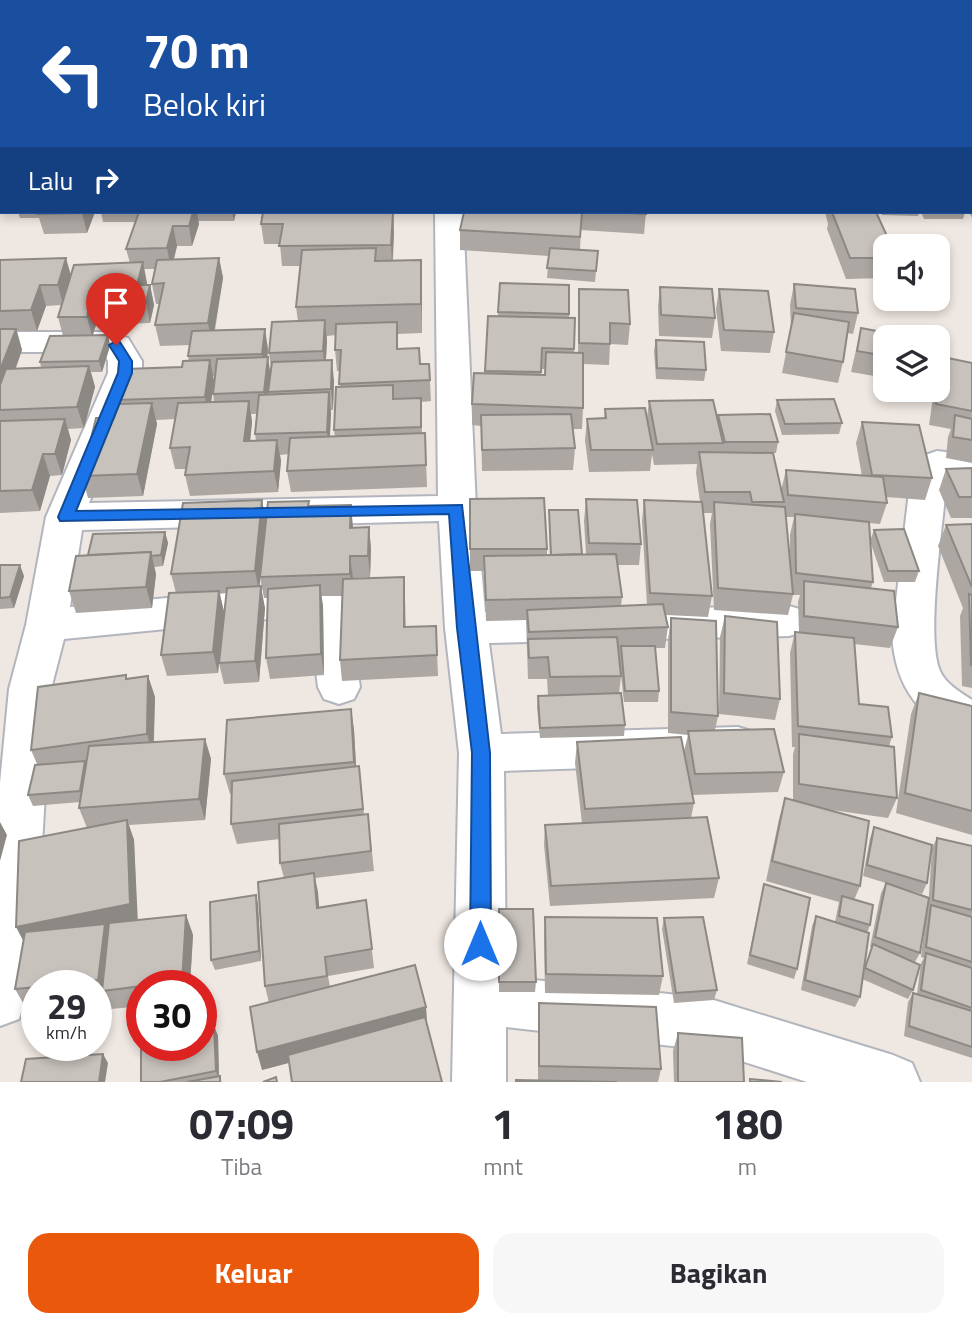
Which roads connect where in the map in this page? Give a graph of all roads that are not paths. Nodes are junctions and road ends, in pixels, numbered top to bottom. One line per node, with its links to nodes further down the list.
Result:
1 (449, 214): 6 (street)
2 (0, 342): 3 (street)
3 (99, 433): 4 (street); 7 (street)
4 (62, 436)
5 (972, 467): 13 (street)
6 (457, 508): 7 (street); 10 (street)
7 (65, 517): 9 (street)
8 (789, 621): 10 (street)
9 (47, 625): 11 (street); 12 (street)
10 (466, 628): 15 (street)
11 (339, 687)
12 (15, 689): 17 (street)
13 (972, 721)
14 (771, 744): 15 (street)
15 (481, 753): 16 (street)
16 (480, 999): 18 (street); 19 (street)
17 (0, 1001)
18 (834, 1073): 20 (street)
19 (479, 1082)
20 (893, 1082)

